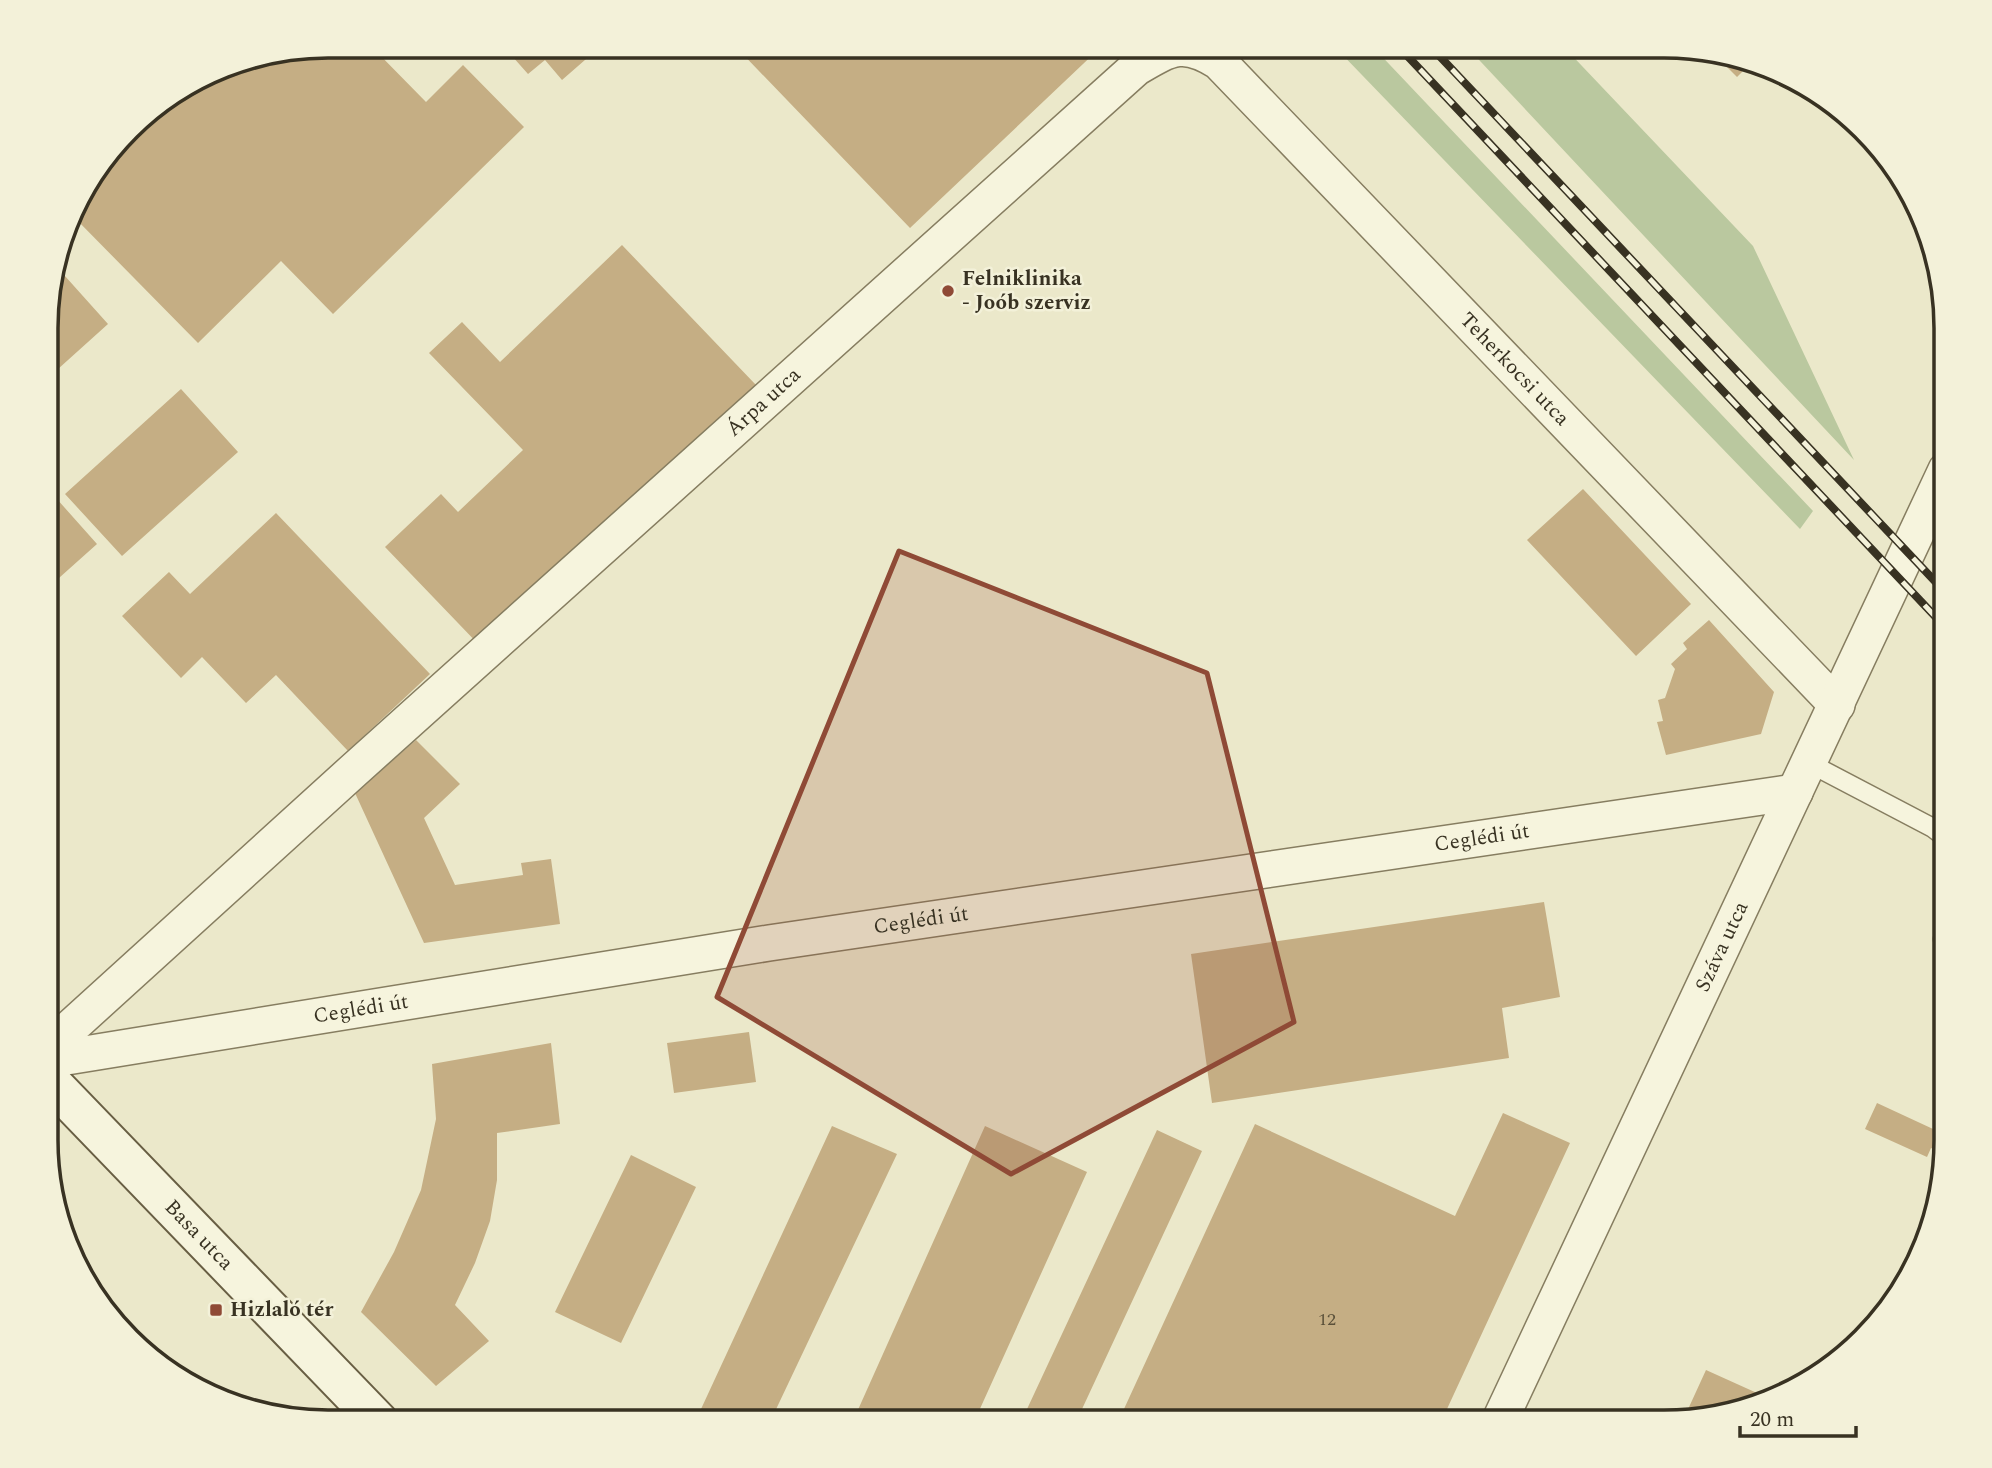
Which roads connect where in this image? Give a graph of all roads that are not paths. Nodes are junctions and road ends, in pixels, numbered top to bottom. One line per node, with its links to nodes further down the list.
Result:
1 (1154, 58): 7 (street, Árpa utca)
2 (1212, 58): 4 (street, Teherkocsi utca)
3 (1934, 496): 4 (street, Száva utca)
4 (1837, 705): 5 (street, Száva utca)
5 (1802, 778): 6 (lane); 8 (street, Ceglédi út); 11 (street, Száva utca)
6 (1934, 830)
7 (58, 1039)
8 (58, 1058)
9 (58, 1089): 10 (street, Basa utca)
10 (367, 1410)
11 (1505, 1410)

